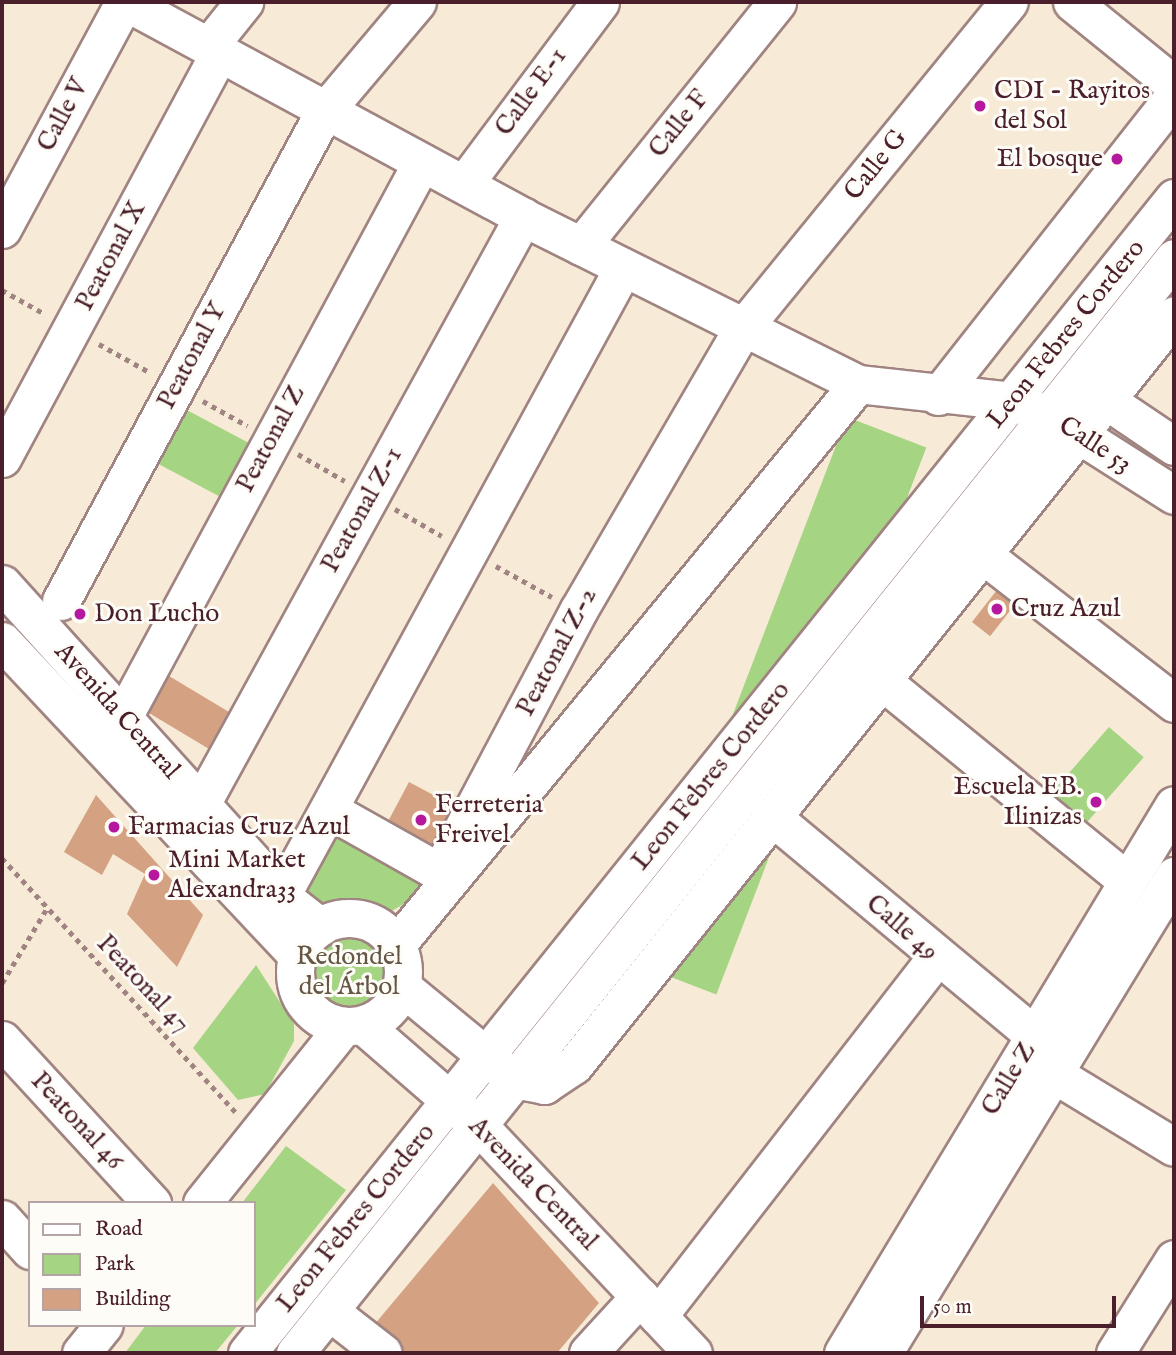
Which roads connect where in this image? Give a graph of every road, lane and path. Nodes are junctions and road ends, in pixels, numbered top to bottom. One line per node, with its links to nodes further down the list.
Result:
1 (125, 2): 8 (street, Calle 53); 16 (street, Calle V)
2 (244, 2): 8 (street, Peatonal X)
3 (417, 2): 11 (street, Peatonal Y)
4 (600, 2): 13 (street, Calle E-1)
5 (777, 2): 17 (street, Calle F)
6 (1009, 2): 21 (street, Calle G)
7 (1072, 2): 9 (street)
8 (213, 50): 11 (street, Calle 53); 29 (street, Peatonal X)
9 (1174, 85)
10 (1174, 96): 25 (street)
11 (324, 112): 12 (street, Calle 53); 33 (street, Peatonal Y)
12 (422, 162): 13 (street, Calle 53); 37 (street, Peatonal Z)
13 (464, 184): 15 (street, Calle 53)
14 (1174, 198): 22 (street, Leon Febres Cordero)
15 (523, 217): 17 (street, Calle 53); 39 (street, Peatonal Z-1)
16 (2, 229)
17 (581, 246): 18 (street, Calle 53)
18 (623, 268): 21 (street, Calle 53); 41 (street)
19 (1171, 269): 24 (street, Leon Febres Cordero)
20 (1174, 315): 24 (street)
21 (742, 329): 23 (street, Calle 53); 41 (street, Peatonal Z-2)
22 (1051, 353): 24 (street, Calle 53); 26 (street, Leon Febres Cordero)
23 (858, 384): 25 (street, Calle 53); 50 (street)
24 (1091, 391): 27 (street, Leon Febres Cordero); 28 (street, Calle 53)
25 (938, 396): 26 (street, Calle 53)
26 (1012, 401): 27 (street, Calle 53); 58 (street, Leon Febres Cordero)
27 (1064, 425): 30 (street, Calle 53); 31 (street); 35 (street, Leon Febres Cordero)
28 (1174, 446)
29 (2, 458)
30 (1174, 495)
31 (982, 554): 35 (street); 36 (street)
32 (2, 584): 37 (street, Avenida Central)
33 (61, 601)
34 (2, 641): 51 (street, Avenida Central)
35 (886, 658): 38 (street); 38 (street, Leon Febres Cordero); 46 (street)
36 (1174, 703)
37 (123, 717): 39 (street, Avenida Central)
38 (792, 765): 42 (street); 44 (street, Leon Febres Cordero)
39 (201, 804): 47 (street, Avenida Central)
40 (1174, 805): 46 (street, Calle Z)
41 (331, 811): 47 (street)
42 (771, 816): 44 (street); 52 (street, Calle 49)
43 (2, 858): 48 (path, Peatonal 47)
44 (715, 860): 60 (street)
45 (1174, 876): 59 (street, Calle Z)
46 (1127, 881): 56 (street, Calle Z)
47 (282, 894): 49 (street, Avenida Central)
48 (47, 908): 53 (path); 62 (path, Peatonal 47)
49 (320, 927): 50 (street); 51 (street)
50 (397, 944): 54 (street)
51 (298, 956): 55 (street)
52 (936, 958): 56 (street, Calle 49); 69 (street)
53 (2, 983)
54 (401, 986): 55 (street); 58 (street)
55 (354, 1026): 61 (street, Avenida Central); 62 (street)
56 (1035, 1036): 76 (street, Calle Z)
57 (2, 1040): 64 (street, Peatonal 46)
58 (486, 1057): 60 (street); 61 (street, Leon Febres Cordero)
59 (1054, 1074): 63 (street); 77 (street, Calle Z)
60 (514, 1079): 61 (street, Leon Febres Cordero)
61 (464, 1112): 69 (street, Avenida Central); 70 (street, Leon Febres Cordero); 71 (street, Leon Febres Cordero)
62 (256, 1135): 65 (street)
63 (1174, 1147)
64 (150, 1201)
65 (204, 1201)
66 (2, 1219): 67 (street)
67 (28, 1248)
68 (1174, 1259): 78 (street)
69 (649, 1306): 74 (street); 75 (street, Avenida Central)
70 (328, 1311): 72 (street, Leon Febres Cordero); 73 (street)
71 (247, 1353)
72 (295, 1353)
73 (383, 1353)
74 (588, 1353)
75 (693, 1353)
76 (843, 1353)
77 (883, 1353)
78 (1115, 1353)

